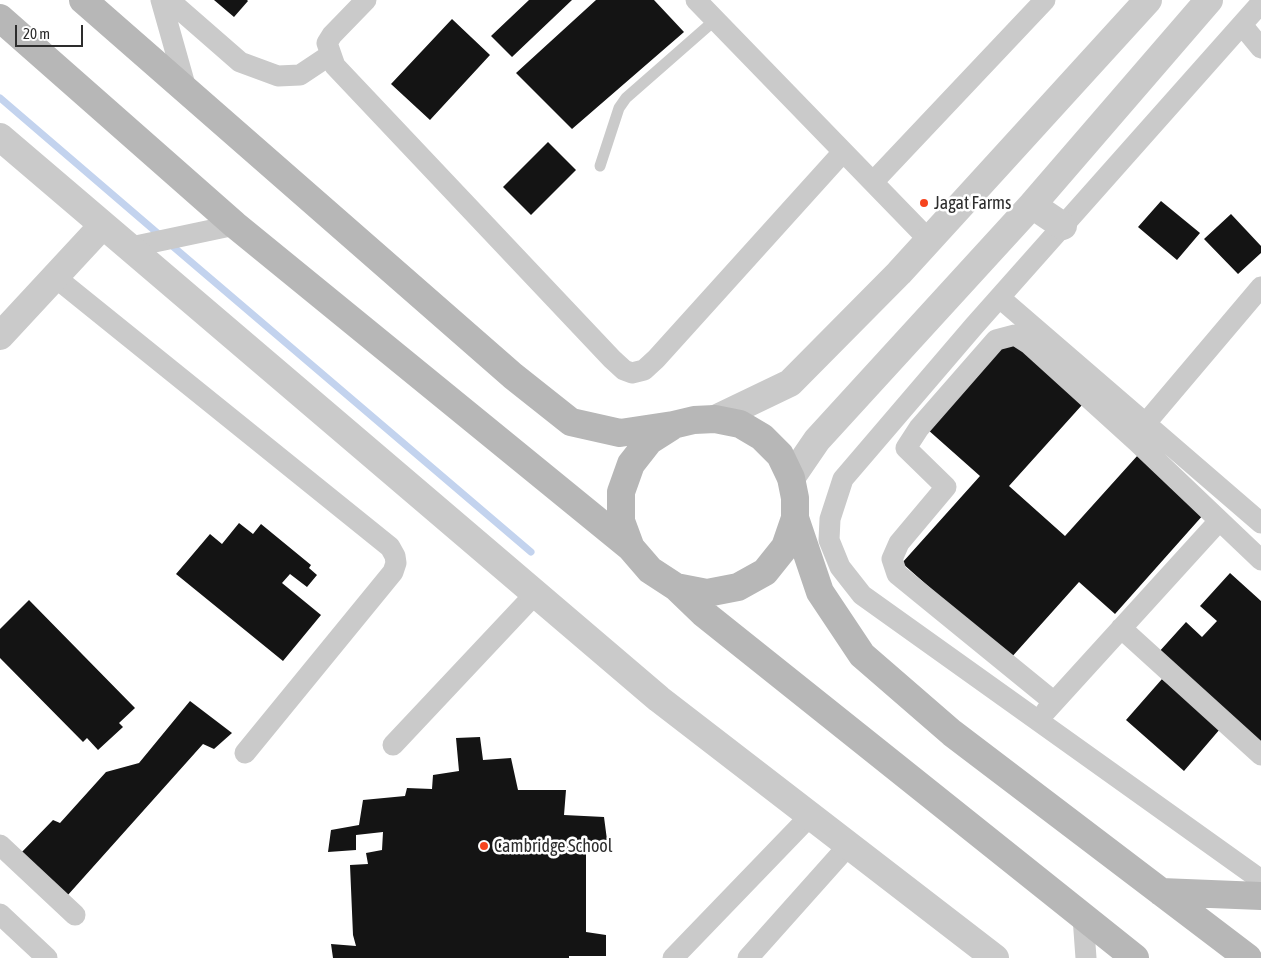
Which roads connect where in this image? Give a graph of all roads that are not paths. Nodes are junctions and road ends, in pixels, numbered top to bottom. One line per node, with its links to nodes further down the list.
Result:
1 (83, 0): 15 (main road)
2 (161, 0): 15 (street)
3 (169, 0): 14 (street)
4 (366, 0): 14 (street)
5 (696, 0): 11 (street)
6 (1045, 0): 19 (street)
7 (1148, 0): 24 (street)
8 (1209, 0): 20 (street)
9 (1261, 3): 12 (street)
10 (0, 18): 22 (main road)
11 (715, 20): 17 (street); 18 (lane)
12 (1242, 25): 13 (street); 23 (street)
13 (1261, 48)
14 (330, 55): 17 (street)
15 (187, 92): 32 (main road)
16 (0, 137): 21 (street)
17 (843, 152): 19 (street)
18 (600, 166)
19 (873, 182): 24 (street)
20 (1032, 205): 23 (street); 33 (street)
21 (103, 225): 25 (street); 26 (street)
22 (235, 225): 25 (street); 37 (main road)
23 (1063, 226): 28 (street)
24 (929, 240): 30 (street)
25 (142, 244): 40 (street)
26 (55, 277): 29 (street); 45 (street)
27 (1261, 287): 31 (street)
28 (1000, 298): 31 (street); 43 (street)
29 (0, 336)
30 (715, 418): 32 (main road); 33 (main road)
31 (1145, 424): 36 (street)
32 (673, 425): 37 (main road)
33 (791, 478): 34 (main road)
34 (795, 518): 39 (main road); 51 (main road)
35 (1219, 521): 38 (street); 41 (street); 42 (street)
36 (1261, 523)
37 (631, 548): 39 (main road)
38 (1261, 560)
39 (676, 587): 55 (main road)
40 (536, 593): 44 (street); 47 (street)
41 (1121, 628): 42 (street); 46 (street)
42 (1054, 702): 43 (street)
43 (1037, 721): 50 (street)
44 (393, 746)
45 (245, 753)
46 (1261, 755)
47 (810, 816): 49 (street); 59 (street)
48 (0, 845): 54 (street)
49 (848, 846): 56 (street); 57 (street)
50 (1261, 880)
51 (1161, 892): 52 (main road); 62 (main road)
52 (1261, 896)
53 (0, 914): 58 (street)
54 (75, 915)
55 (1083, 917): 60 (street); 61 (main road)
56 (756, 955)
57 (984, 955)
58 (46, 958)
59 (673, 958)
60 (1086, 958)
61 (1135, 958)
62 (1248, 958)

